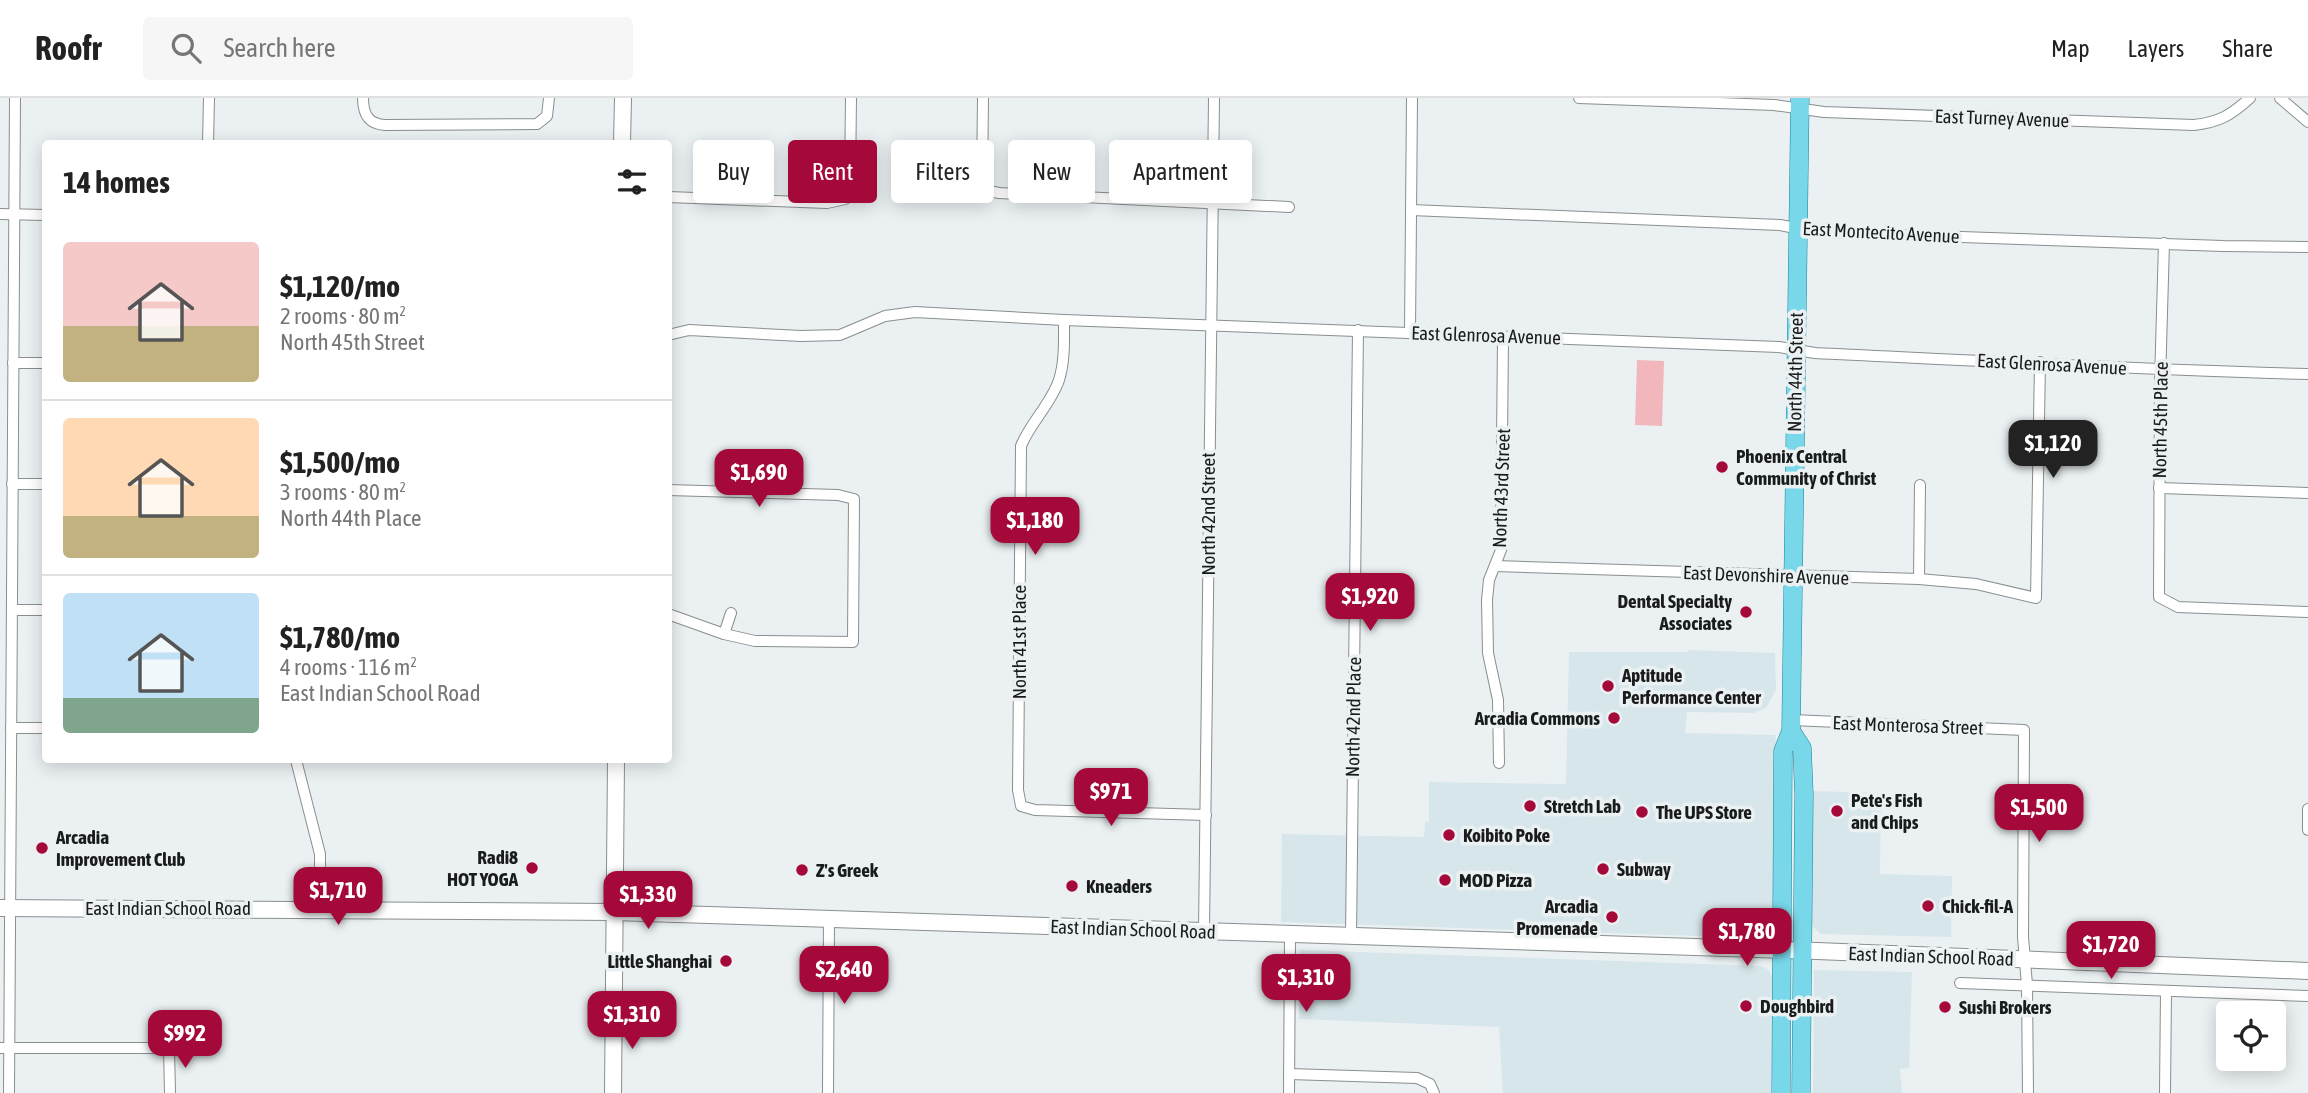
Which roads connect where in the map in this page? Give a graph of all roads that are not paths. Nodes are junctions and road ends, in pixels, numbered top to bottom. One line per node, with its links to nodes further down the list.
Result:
1 (15, 98): 25 (street)
2 (208, 98): 15 (street)
3 (363, 98): 4 (street)
4 (550, 98)
5 (623, 98): 16 (main road)
6 (851, 98): 18 (street)
7 (983, 98): 19 (street)
8 (1214, 98): 17 (street, North 42nd Street)
9 (1412, 98): 23 (street)
10 (1579, 98): 13 (street, East Turney Avenue)
11 (2250, 98): 13 (street, East Turney Avenue)
12 (2280, 98): 14 (street)
13 (1799, 103): 27 (main road, North 44th Street)
14 (2308, 122)
15 (208, 140)
16 (622, 140)
17 (1213, 140)
18 (672, 197)
19 (1109, 198)
20 (1212, 203): 31 (street, North 42nd Street)
21 (1227, 203): 22 (street)
22 (1289, 207)
23 (1411, 210): 27 (street, East Montecito Avenue); 33 (street)
24 (0, 214): 25 (street)
25 (13, 215): 26 (street); 39 (street)
26 (42, 215)
27 (1799, 228): 28 (street, East Montecito Avenue); 36 (main road, North 44th Street)
28 (2164, 243): 29 (street, East Montecito Avenue); 40 (street, North 45th Place)
29 (2308, 247)
30 (1065, 320): 31 (street, East Glenrosa Avenue); 34 (street, East Glenrosa Avenue); 66 (street, North 41st Place)
31 (1211, 325): 32 (street, East Glenrosa Avenue); 66 (street, North 42nd Street)
32 (1358, 330): 33 (street, East Glenrosa Avenue); 74 (street, North 42nd Place)
33 (1410, 332): 35 (street, East Glenrosa Avenue)
34 (672, 334)
35 (1503, 336): 36 (street, East Glenrosa Avenue); 50 (street, North 43rd Street)
36 (1796, 351): 37 (street, East Glenrosa Avenue); 51 (main road, North 44th Street)
37 (2040, 362): 40 (street, East Glenrosa Avenue); 52 (street, East Devonshire Avenue)
38 (42, 364): 39 (street)
39 (13, 368): 41 (street); 43 (street)
40 (2161, 370): 42 (street, East Glenrosa Avenue); 46 (street, North 45th Place)
41 (0, 373)
42 (2308, 374)
43 (12, 484): 44 (street); 49 (street)
44 (42, 484)
45 (1920, 485): 52 (street)
46 (2159, 488): 48 (street); 55 (street, North 45th Place)
47 (672, 490): 58 (street)
48 (2308, 493)
49 (6, 520): 53 (street)
50 (1495, 566): 51 (street, East Devonshire Avenue); 62 (street, North 43rd Street)
51 (1793, 576): 52 (street, East Devonshire Avenue); 60 (main road, North 44th Street)
52 (1919, 579)
53 (12, 610): 54 (street); 59 (street)
54 (42, 610)
55 (2308, 611)
56 (731, 613): 58 (street)
57 (672, 615): 58 (street)
58 (724, 634)
59 (7, 722): 61 (street); 68 (street)
60 (1791, 725): 75 (main road, North 44th Street); 76 (main road, North 44th Street); 77 (street, East Monterosa Street)
61 (42, 727)
62 (1499, 762)
63 (297, 763): 69 (street)
64 (616, 763): 70 (main road)
65 (2308, 809): 67 (street)
66 (1206, 815): 72 (street, North 42nd Street)
67 (2308, 830)
68 (5, 908): 69 (main road, East Indian School Road); 83 (street)
69 (320, 909): 70 (main road, East Indian School Road)
70 (614, 912): 71 (main road, East Indian School Road); 88 (main road)
71 (829, 919): 72 (main road, East Indian School Road); 89 (street)
72 (1204, 931): 73 (main road, East Indian School Road)
73 (1290, 934): 74 (main road, East Indian School Road); 84 (street)
74 (1351, 936): 75 (main road, East Indian School Road)
75 (1782, 950): 76 (main road, East Indian School Road); 91 (main road, North 44th Street)
76 (1802, 951): 77 (main road, East Indian School Road); 92 (main road, North 44th Street)
77 (2025, 959): 78 (main road, East Indian School Road); 80 (street)
78 (2308, 971)
79 (1960, 983): 80 (street, East Indian School Road)
80 (2028, 985): 81 (street, East Indian School Road); 93 (street)
81 (2166, 991): 82 (street, East Indian School Road); 94 (street)
82 (2308, 996)
83 (5, 1048): 86 (street); 87 (street)
84 (1289, 1074): 85 (street); 90 (street)
85 (1432, 1089)
86 (9, 1093)
87 (170, 1093)
88 (613, 1093)
89 (828, 1093)
90 (1289, 1093)
91 (1781, 1093)
92 (1801, 1093)
93 (2028, 1093)
94 (2165, 1093)

